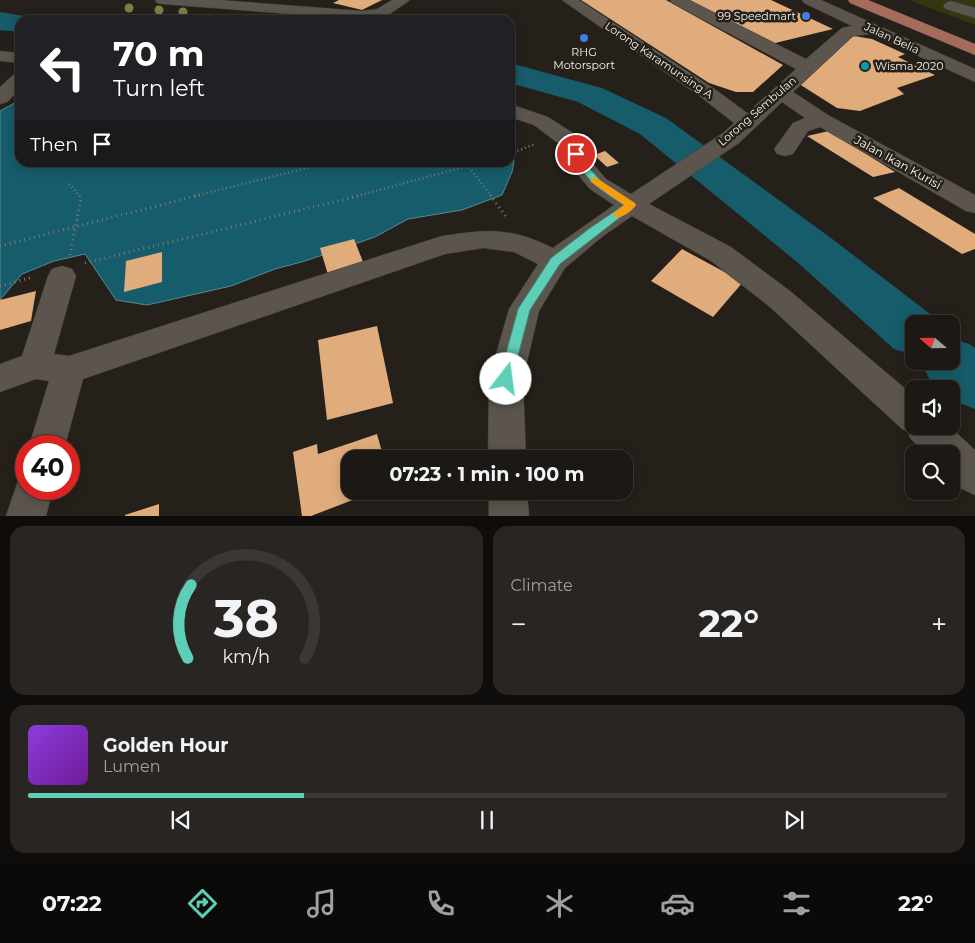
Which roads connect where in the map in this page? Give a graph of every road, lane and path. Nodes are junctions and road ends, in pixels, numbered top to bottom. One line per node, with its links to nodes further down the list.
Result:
1 (162, 0): 9 (street)
2 (403, 0): 12 (street)
3 (569, 0): 24 (street, Lorong Karamunsing A)
4 (677, 0): 21 (street)
5 (855, 0): 18 (main road)
6 (880, 0): 16 (main road)
7 (803, 2): 13 (street, Jalan Belia); 14 (street)
8 (951, 6): 10 (street)
9 (336, 8): 11 (street)
10 (975, 13)
11 (359, 15)
12 (375, 15)
13 (850, 18): 14 (street); 15 (street, Jalan Belia)
14 (833, 21): 17 (street)
15 (871, 29): 17 (street, Lorong Sembulan); 22 (street, Jalan Belia)
16 (975, 38)
17 (837, 39): 21 (street, Lorong Sembulan)
18 (975, 50)
19 (0, 56): 20 (street)
20 (15, 58)
21 (807, 67): 25 (street, Lorong Sembulan)
22 (975, 76)
23 (15, 84): 26 (street)
24 (709, 94): 25 (street); 29 (street, Lorong Karamunsing A)
25 (777, 95): 28 (street, Jalan Ikan Kurisi); 29 (street, Lorong Sembulan)
26 (0, 98)
27 (515, 112): 36 (street)
28 (821, 118): 31 (street); 37 (street, Jalan Ikan Kurisi)
29 (739, 130): 36 (street, Lorong Sembulan)
30 (525, 148): 32 (path)
31 (785, 148)
32 (515, 152)
33 (311, 167): 39 (path)
34 (468, 167): 38 (path); 42 (path)
35 (69, 184): 39 (path)
36 (637, 202): 41 (street, Lorong Sembulan); 47 (street)
37 (975, 205)
38 (508, 220)
39 (76, 228): 40 (path); 42 (path)
40 (0, 246)
41 (556, 261): 45 (street); 50 (street, Lorong Sembulan)
42 (61, 269): 43 (path); 44 (street)
43 (0, 286)
44 (35, 365): 45 (street); 46 (street)
45 (69, 370): 48 (street)
46 (0, 378)
47 (905, 410)
48 (50, 435)
49 (932, 435): 51 (street)
50 (508, 450)
51 (975, 476)
52 (31, 500): 54 (street)
53 (508, 500): 55 (street)
54 (26, 516)
55 (509, 516)

